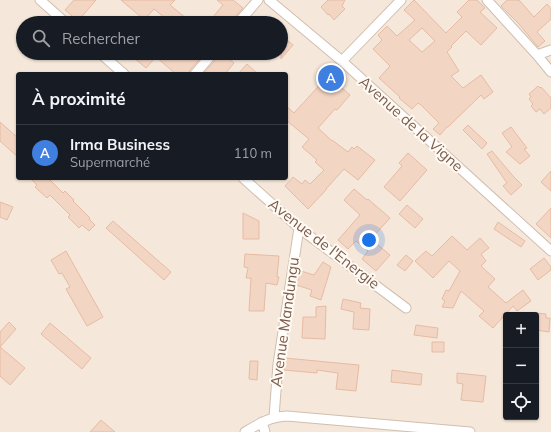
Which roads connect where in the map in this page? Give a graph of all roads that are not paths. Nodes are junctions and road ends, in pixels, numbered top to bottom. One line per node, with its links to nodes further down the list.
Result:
1 (40, 0): 6 (street)
2 (258, 0): 7 (street)
3 (270, 0): 12 (street, Avenue de la Vigne)
4 (401, 0): 12 (street)
5 (487, 0): 9 (street)
6 (58, 16)
7 (244, 16)
8 (551, 50): 9 (street)
9 (537, 55): 15 (street)
10 (108, 60): 13 (street)
11 (207, 60): 14 (street)
12 (342, 61): 18 (street, Avenue de la Vigne)
13 (122, 72)
14 (197, 72)
15 (551, 72)
16 (245, 180): 17 (street, Avenue de l'Energie)
17 (299, 228): 19 (street, Avenue de l'Energie); 20 (street, Avenue Mandungu)
18 (551, 251)
19 (406, 308)
20 (274, 417): 21 (street); 24 (street)
21 (262, 422): 22 (street); 23 (street)
22 (245, 432)
23 (265, 432)
24 (470, 432)

